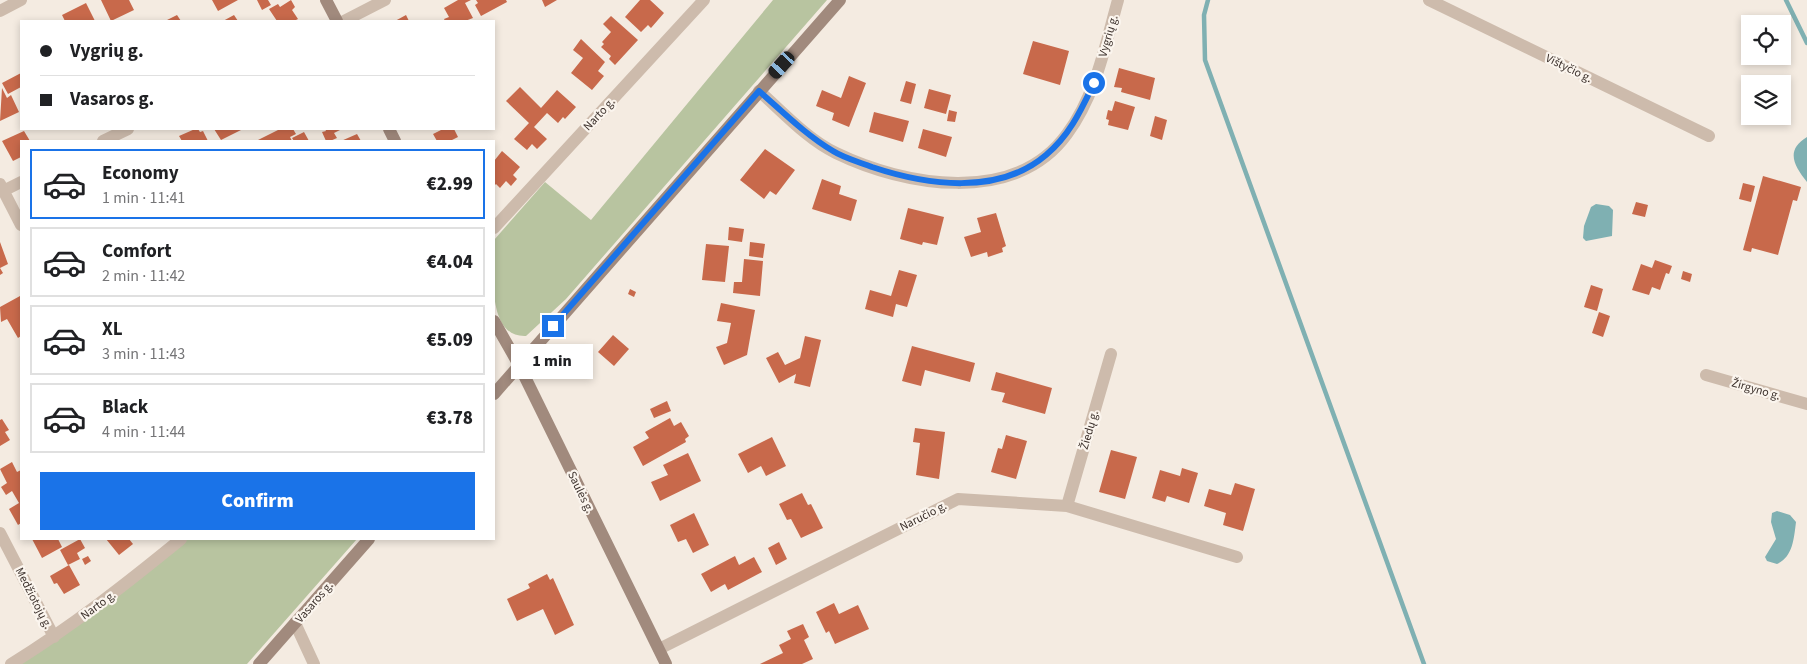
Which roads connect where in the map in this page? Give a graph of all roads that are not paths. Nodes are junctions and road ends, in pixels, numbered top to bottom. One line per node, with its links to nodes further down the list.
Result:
1 (22, 0): 8 (street)
2 (326, 0): 9 (main road)
3 (385, 0): 10 (street)
4 (704, 0): 18 (street, Narto g.)
5 (840, 0): 11 (main road)
6 (1118, 0): 11 (street, Vygrių g.)
7 (1429, 0): 13 (street, Vištyčio g.)
8 (0, 11)
9 (336, 20)
10 (346, 20)
11 (759, 91): 21 (main road)
12 (126, 130): 14 (street)
13 (1709, 136)
14 (105, 140)
15 (20, 182): 16 (street)
16 (2, 188): 17 (street)
17 (20, 223)
18 (495, 227)
19 (495, 323): 21 (main road, Saulės g.)
20 (1112, 354): 25 (street, Žiedų g.)
21 (519, 365): 23 (main road); 32 (main road, Saulės g.)
22 (1706, 375): 24 (street, Žirgyno g.)
23 (495, 393)
24 (1807, 404)
25 (1067, 506): 29 (street, Naručio g.); 32 (street, Naručio g.)
26 (0, 532): 31 (street, Medžiotojų g.)
27 (180, 540): 31 (street, Narto g.)
28 (367, 540): 30 (main road, Vasaros g.)
29 (1237, 557)
30 (295, 623): 34 (main road, Vasaros g.); 35 (street)
31 (54, 637): 33 (street, Narto g.)
32 (659, 649): 36 (main road, Saulės g.)
33 (11, 664)
34 (259, 664)
35 (314, 664)
36 (666, 664)

